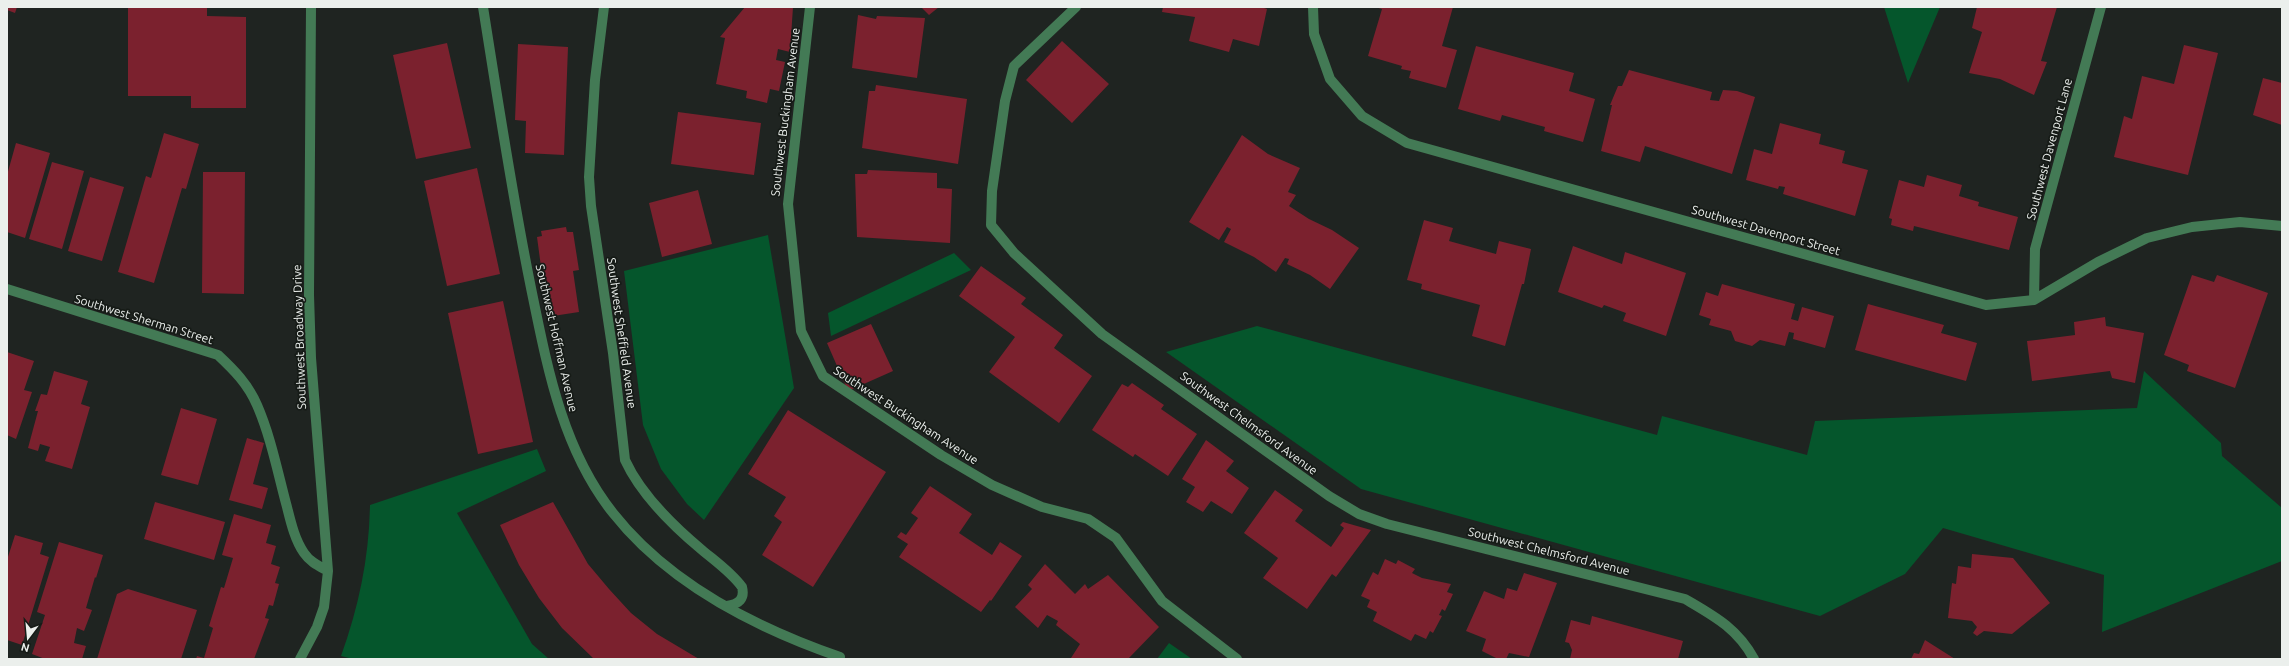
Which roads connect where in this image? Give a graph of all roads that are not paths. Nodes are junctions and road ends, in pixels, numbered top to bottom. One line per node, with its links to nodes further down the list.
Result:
1 (311, 7): 11 (street, Southwest Broadway Drive)
2 (483, 7): 12 (street, Southwest Hoffman Avenue)
3 (604, 7): 12 (street, Southwest Sheffield Avenue)
4 (810, 7): 15 (street, Southwest Buckingham Avenue)
5 (1076, 7): 16 (street, Southwest Chelmsford Avenue)
6 (1313, 7): 10 (street, Southwest Davenport Street)
7 (2101, 7): 10 (street, Southwest Davenport Lane)
8 (2282, 226): 10 (street, Southwest Davenport Street)
9 (7, 289): 11 (street, Southwest Sherman Street)
10 (2034, 300)
11 (328, 571): 14 (street, Southwest Broadway Drive)
12 (727, 606): 13 (street, Southwest Hoffman Avenue)
13 (840, 657)
14 (300, 659)
15 (1237, 659)
16 (1754, 659)

